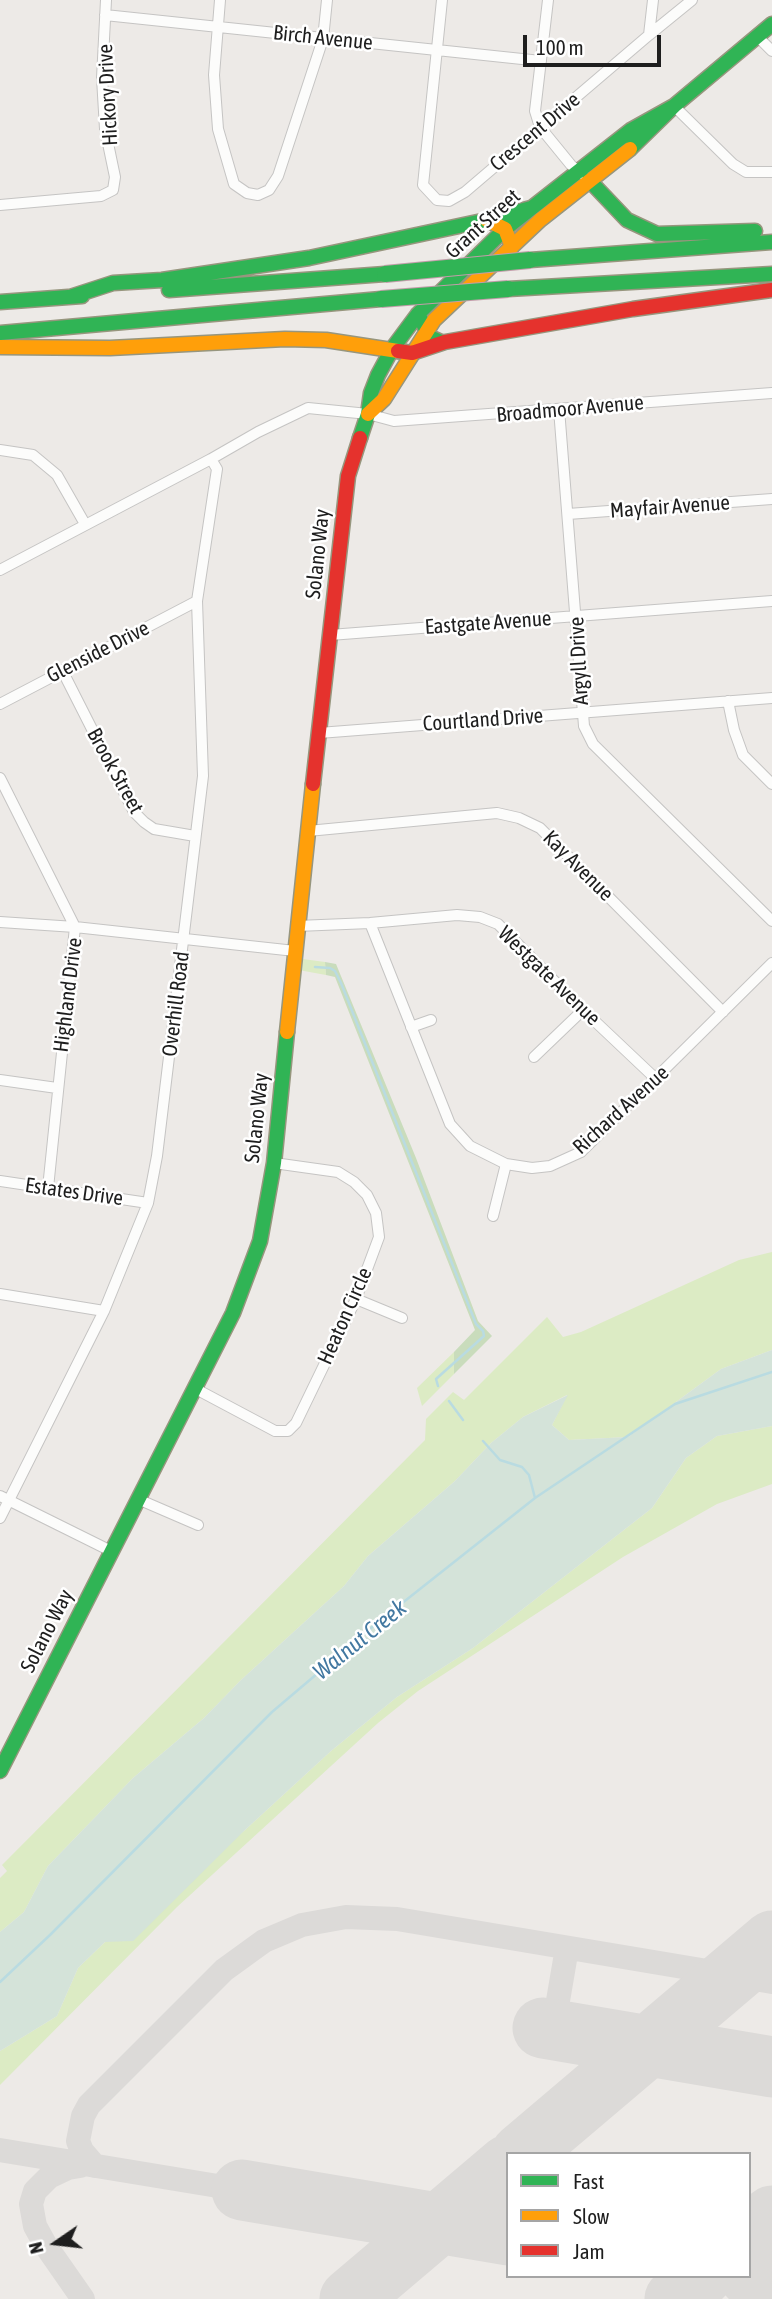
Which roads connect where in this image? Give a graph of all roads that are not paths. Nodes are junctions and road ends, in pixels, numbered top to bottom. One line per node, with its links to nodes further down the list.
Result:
1 (106, 0): 8 (street, Hickory Drive)
2 (220, 0): 10 (street)
3 (327, 0): 13 (street)
4 (442, 0): 14 (street)
5 (548, 0): 16 (street)
6 (653, 0): 11 (street)
7 (692, 0): 11 (street, Crescent Drive)
8 (105, 15): 10 (street, Birch Avenue); 21 (street, Hickory Drive)
9 (772, 24): 12 (main road, Grant Street)
10 (217, 26): 13 (street, Birch Avenue); 13 (street)
11 (649, 34): 18 (street, Crescent Drive)
12 (757, 36): 15 (street); 17 (main road, Grant Street)
13 (323, 39): 14 (street, Birch Avenue)
14 (437, 48): 16 (street, Birch Avenue); 18 (street, Crescent Drive)
15 (772, 51)
16 (541, 61): 18 (street)
17 (674, 106): 19 (street); 20 (main road, Grant Street)
18 (540, 127): 20 (street)
19 (772, 172)
20 (584, 176): 22 (main road, Grant Street); 25 (main road); 27 (main road, Grant Street)
21 (0, 205)
22 (531, 208): 23 (main road); 24 (main road, Grant Street)
23 (487, 220): 24 (main road); 30 (main road)
24 (505, 229): 27 (main road); 32 (main road, Grant Street)
25 (772, 230)
26 (772, 242): 30 (main road, bridge)
27 (512, 247): 33 (main road, Grant Street)
28 (772, 274): 34 (main road, bridge)
29 (772, 290): 35 (main road)
30 (70, 297): 31 (main road)
31 (0, 302)
32 (418, 314): 33 (main road); 37 (main road, Grant Street)
33 (426, 332): 35 (main road); 38 (main road, Grant Street)
34 (0, 333)
35 (441, 342): 38 (main road)
36 (0, 347): 37 (main road)
37 (392, 349): 38 (main road); 41 (main road, Grant Street)
38 (412, 353): 41 (main road, Grant Street)
39 (772, 393): 40 (street, Broadmoor Avenue)
40 (559, 409): 41 (street, Broadmoor Avenue); 45 (street, Argyll Drive)
41 (369, 414): 43 (street); 51 (main road, Solano Way)
42 (0, 450): 46 (street)
43 (211, 459): 46 (street); 48 (street, Overhill Road)
44 (772, 499): 45 (street, Mayfair Avenue)
45 (568, 514): 50 (street, Argyll Drive)
46 (85, 524): 47 (street)
47 (0, 570)
48 (197, 601): 52 (street, Glenside Drive); 61 (street, Overhill Road)
49 (772, 601): 50 (street, Eastgate Avenue)
50 (576, 616): 51 (street, Eastgate Avenue); 56 (street, Argyll Drive)
51 (330, 635): 57 (main road, Solano Way)
52 (62, 670): 55 (street, Glenside Drive); 61 (street, Brook Street)
53 (772, 698): 54 (street, Courtland Drive)
54 (728, 701): 56 (street, Courtland Drive); 59 (street)
55 (0, 704)
56 (581, 712): 57 (street, Courtland Drive); 62 (street, Argyll Drive)
57 (319, 733): 60 (main road, Solano Way)
58 (0, 778): 66 (street, Highland Drive)
59 (772, 784)
60 (307, 831): 65 (main road, Solano Way); 71 (street, Kay Avenue)
61 (195, 836): 67 (street, Overhill Road)
62 (772, 921)
63 (0, 922): 66 (street)
64 (370, 923): 65 (street, Westgate Avenue); 70 (street, Westgate Avenue); 73 (street, Richard Avenue)
65 (297, 926): 68 (main road, Solano Way)
66 (75, 927): 67 (street); 77 (street, Highland Drive)
67 (184, 938): 68 (street); 82 (street, Overhill Road)
68 (295, 951): 78 (main road, Solano Way)
69 (772, 963): 71 (street, Richard Avenue)
70 (583, 1010): 74 (street); 75 (street, Westgate Avenue)
71 (723, 1012): 75 (street, Richard Avenue)
72 (431, 1020): 73 (street)
73 (411, 1027): 79 (street, Richard Avenue)
74 (534, 1057)
75 (656, 1079): 79 (street, Richard Avenue)
76 (0, 1080): 77 (street)
77 (57, 1088): 81 (street, Highland Drive)
78 (274, 1163): 85 (street, Heaton Circle); 88 (main road, Solano Way)
79 (506, 1164): 83 (street)
80 (0, 1181): 81 (street, Estates Drive)
81 (48, 1188): 82 (street, Estates Drive)
82 (148, 1203): 86 (street, Overhill Road)
83 (493, 1216)
84 (0, 1294): 86 (street)
85 (356, 1299): 87 (street); 88 (street, Heaton Circle)
86 (104, 1311): 89 (street, Overhill Road)
87 (402, 1318)
88 (196, 1389): 90 (main road, Solano Way)
89 (4, 1498): 91 (street, Overhill Road); 93 (street)
90 (140, 1500): 92 (street); 93 (main road, Solano Way)
91 (0, 1518)
92 (198, 1525)
93 (111, 1551): 94 (main road, Solano Way)
94 (0, 1771)

